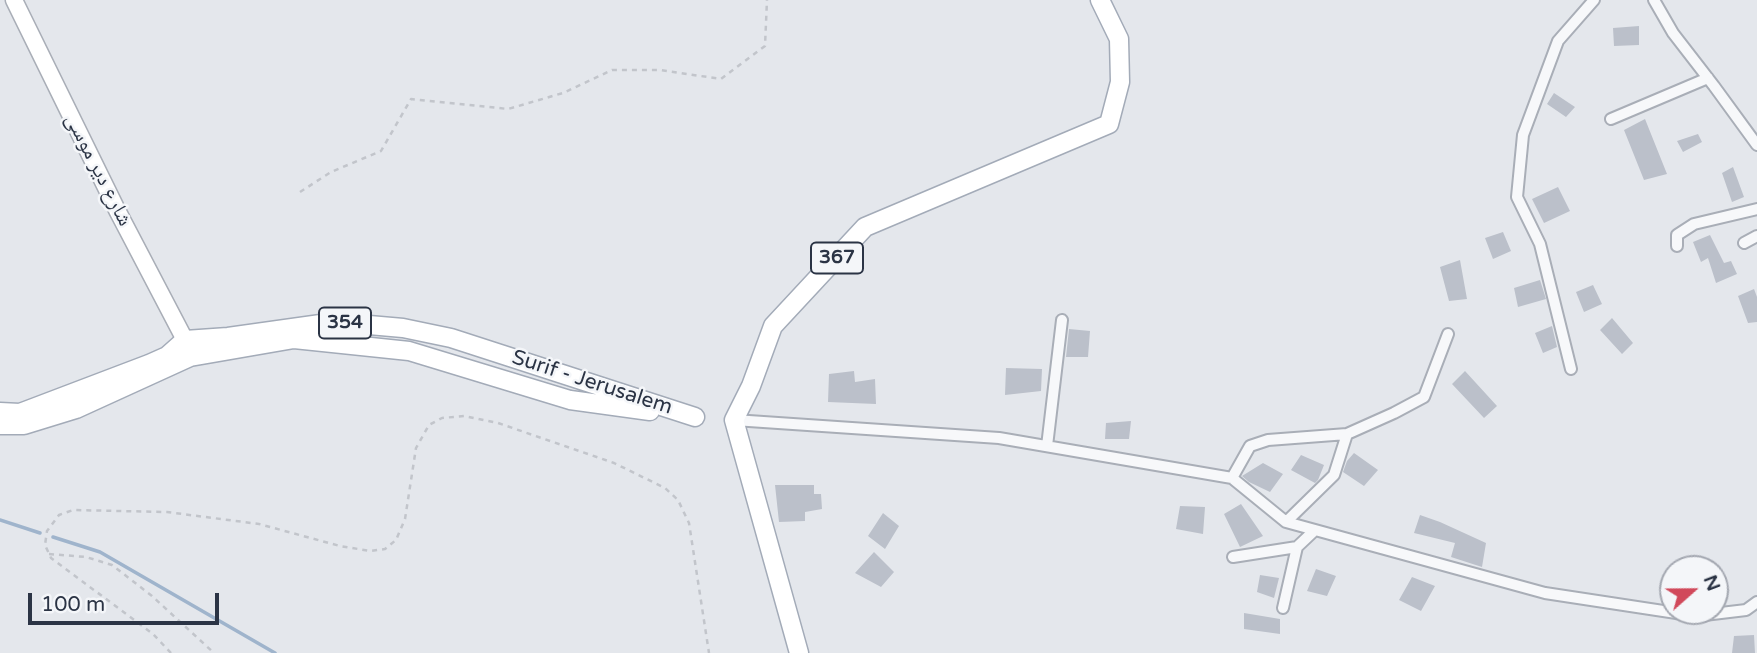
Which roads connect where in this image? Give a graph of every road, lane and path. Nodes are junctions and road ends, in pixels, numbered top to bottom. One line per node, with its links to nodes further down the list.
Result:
1 (13, 0): 16 (main road, شارع دير موسى)
2 (767, 0): 9 (path)
3 (1100, 0): 21 (main road, 367)
4 (1594, 0): 17 (street)
5 (1654, 0): 6 (street)
6 (1708, 78): 7 (street); 8 (street)
7 (1611, 119)
8 (1757, 145)
9 (300, 192)
10 (1757, 209): 13 (street)
11 (1757, 236): 12 (street)
12 (1744, 243)
13 (1677, 246)
14 (1062, 320): 24 (street)
15 (1448, 334): 23 (street)
16 (187, 348): 18 (main road, Surif - Jerusalem / 354); 19 (main road, Surif - Jerusalem / 354); 20 (main road, Surif - Jerusalem / 354); 22 (main road, Surif - Jerusalem / 354)
17 (1571, 369)
18 (572, 377): 19 (main road); 19 (main road, Surif - Jerusalem / 354)
19 (570, 400)
20 (0, 412)
21 (734, 420): 24 (street); 36 (main road)
22 (0, 425)
23 (1347, 434): 25 (street); 26 (street)
24 (1047, 446): 25 (street)
25 (1232, 478): 26 (street)
26 (1286, 522): 27 (street)
27 (1315, 530): 28 (street); 31 (street)
28 (1297, 547): 30 (street); 32 (street)
29 (50, 554): 33 (path); 34 (path); 35 (path)
30 (1233, 557)
31 (1757, 603)
32 (1283, 608)
33 (171, 653)
34 (214, 653)
35 (709, 653)
36 (799, 653)

